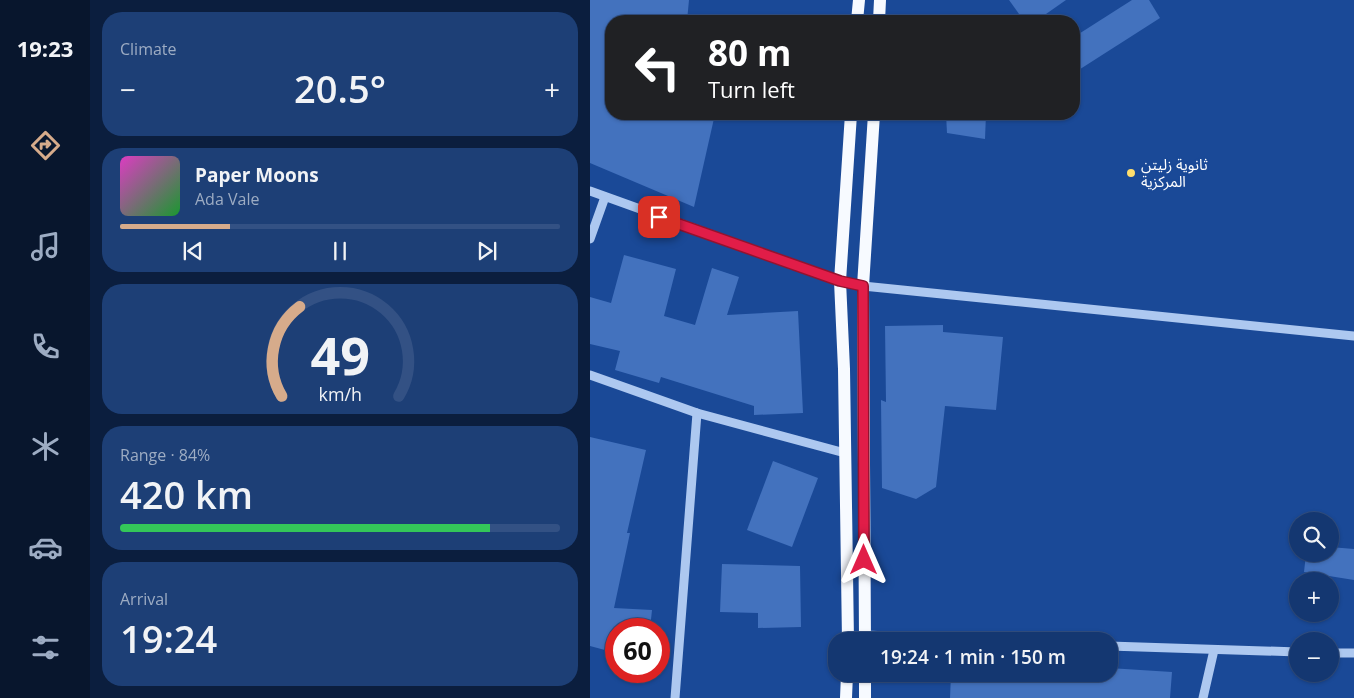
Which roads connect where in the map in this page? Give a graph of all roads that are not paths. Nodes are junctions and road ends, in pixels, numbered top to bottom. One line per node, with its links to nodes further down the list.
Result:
1 (859, 0): 3 (main road)
2 (880, 0): 4 (main road)
3 (858, 15)
4 (879, 15)
5 (851, 120): 10 (main road)
6 (874, 120): 11 (main road)
7 (590, 191): 8 (street)
8 (605, 197): 9 (street); 10 (street)
9 (590, 239)
10 (840, 281): 11 (street); 15 (main road)
11 (863, 286): 12 (street); 17 (main road)
12 (1354, 336)
13 (590, 375): 14 (street)
14 (697, 413): 15 (street); 25 (street)
15 (845, 453): 16 (main road)
16 (848, 632)
17 (865, 632)
18 (1118, 646): 19 (street)
19 (1214, 650): 20 (street); 28 (street)
20 (1289, 652)
21 (1339, 653): 22 (street)
22 (1354, 653)
23 (847, 682): 26 (main road)
24 (865, 682): 27 (main road)
25 (675, 698)
26 (846, 698)
27 (865, 698)
28 (1203, 698)

